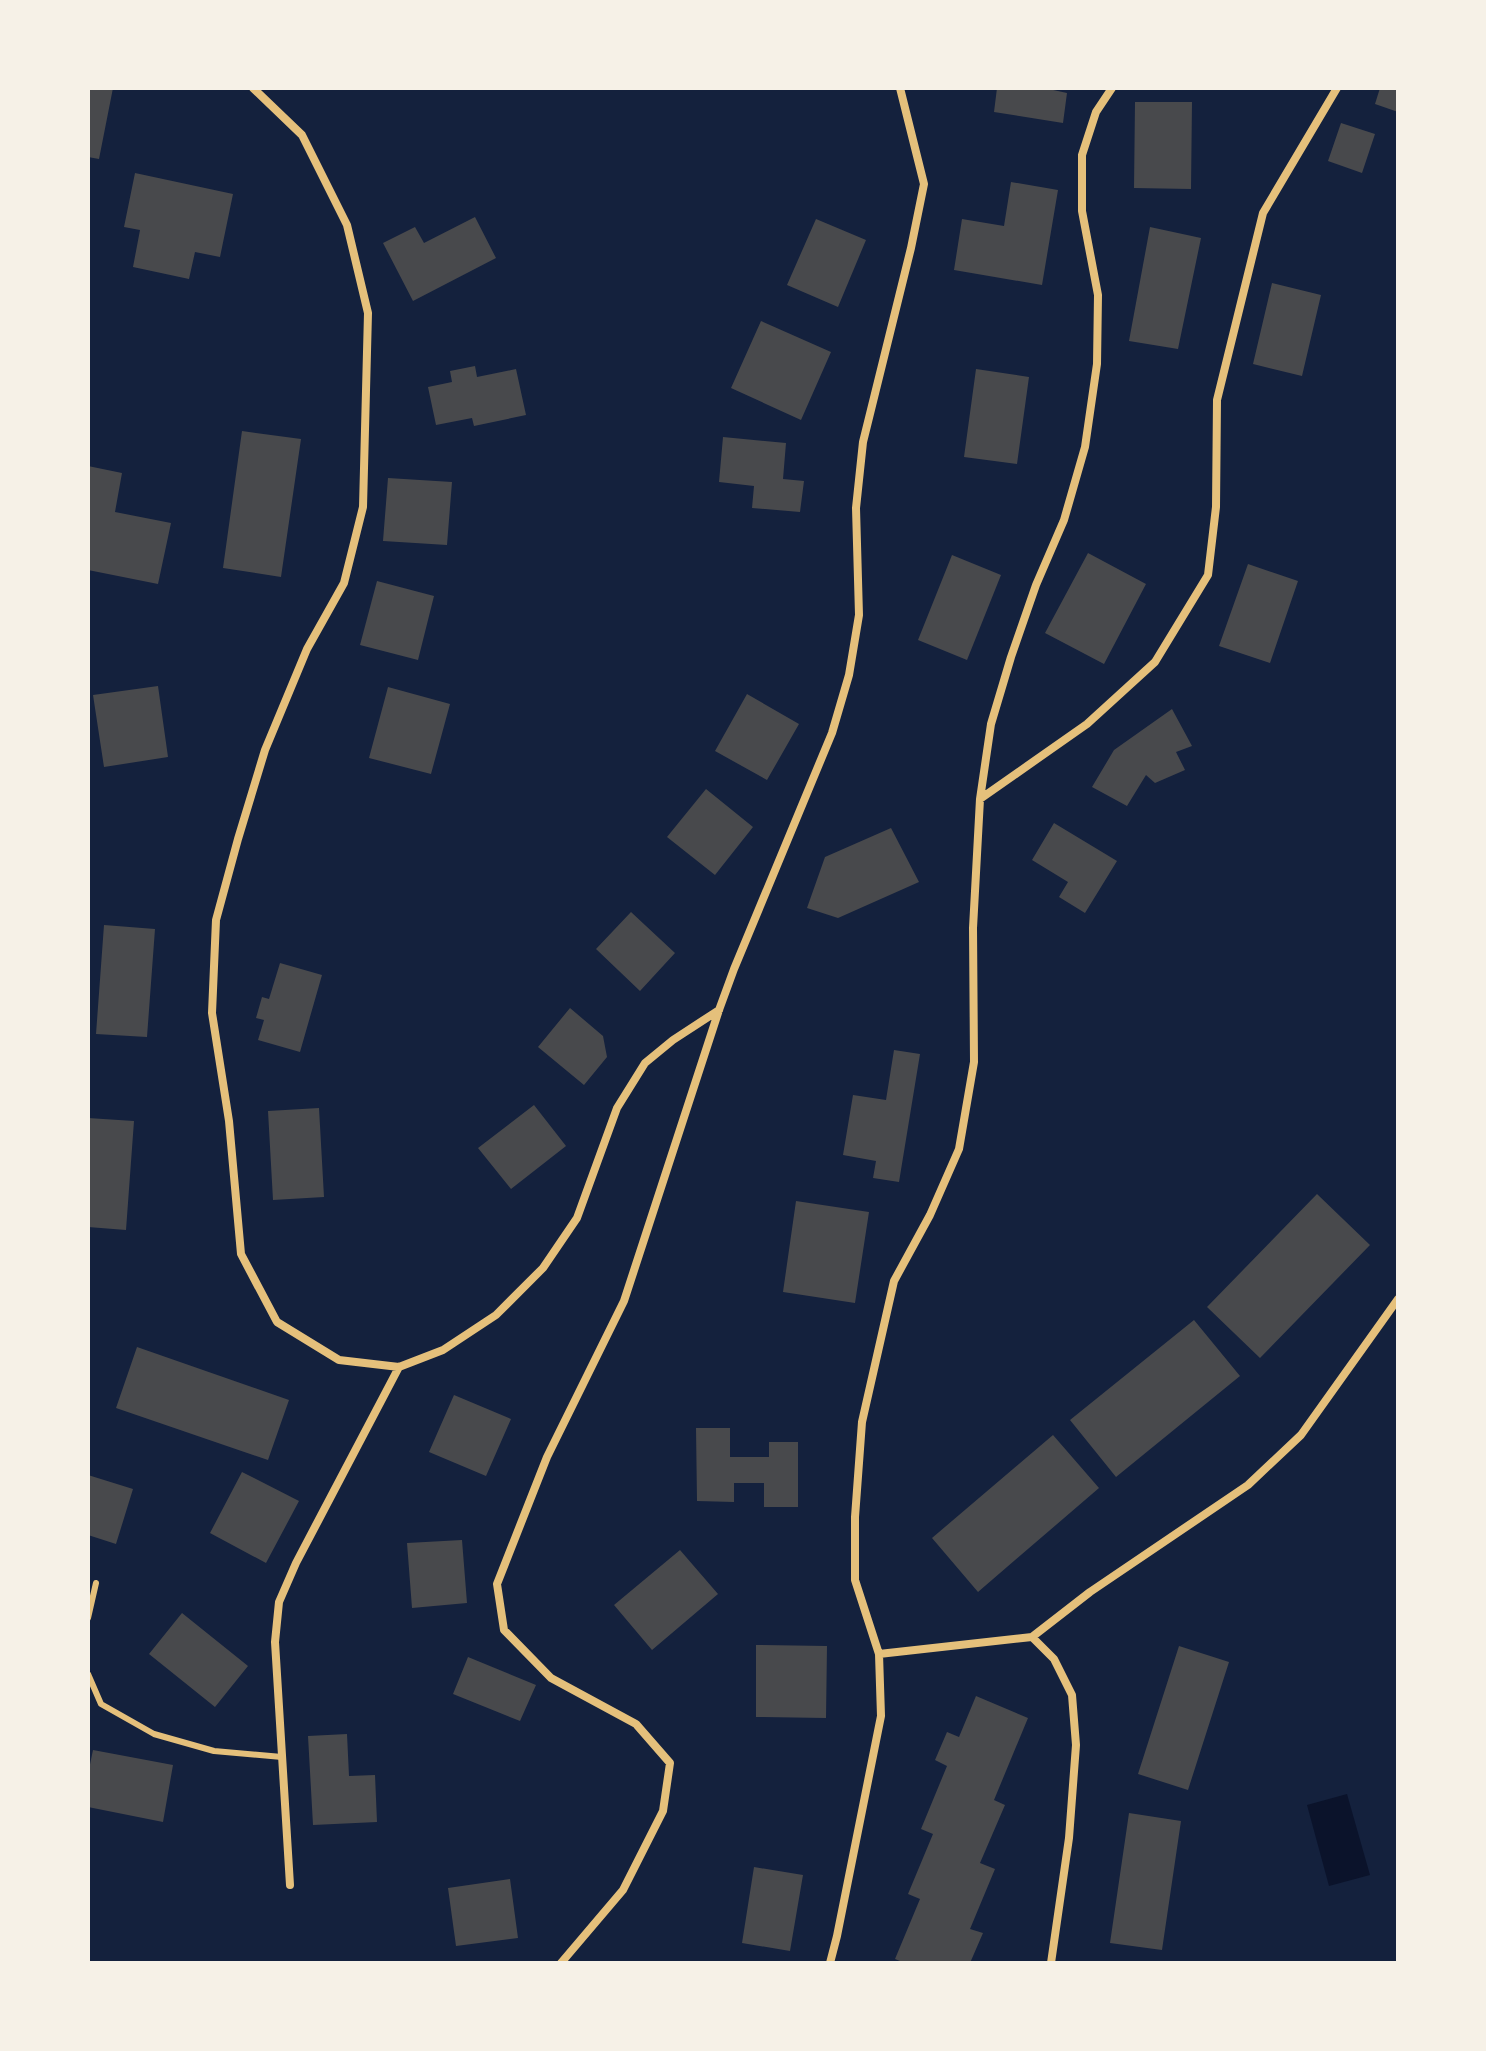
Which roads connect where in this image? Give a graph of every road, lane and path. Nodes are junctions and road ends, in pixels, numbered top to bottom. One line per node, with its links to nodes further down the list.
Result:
1 (253, 88): 8 (street)
2 (900, 88): 6 (street)
3 (1112, 88): 5 (street)
4 (1337, 88): 5 (street)
5 (980, 799): 12 (street)
6 (719, 1010): 8 (street); 16 (street)
7 (1398, 1299): 11 (street)
8 (399, 1367): 14 (street)
9 (96, 1583): 10 (lane)
10 (88, 1618)
11 (1032, 1637): 12 (street); 18 (street)
12 (879, 1654): 17 (street)
13 (88, 1674): 14 (lane)
14 (282, 1757): 15 (street)
15 (290, 1885)
16 (561, 1963)
17 (830, 1963)
18 (1051, 1963)

